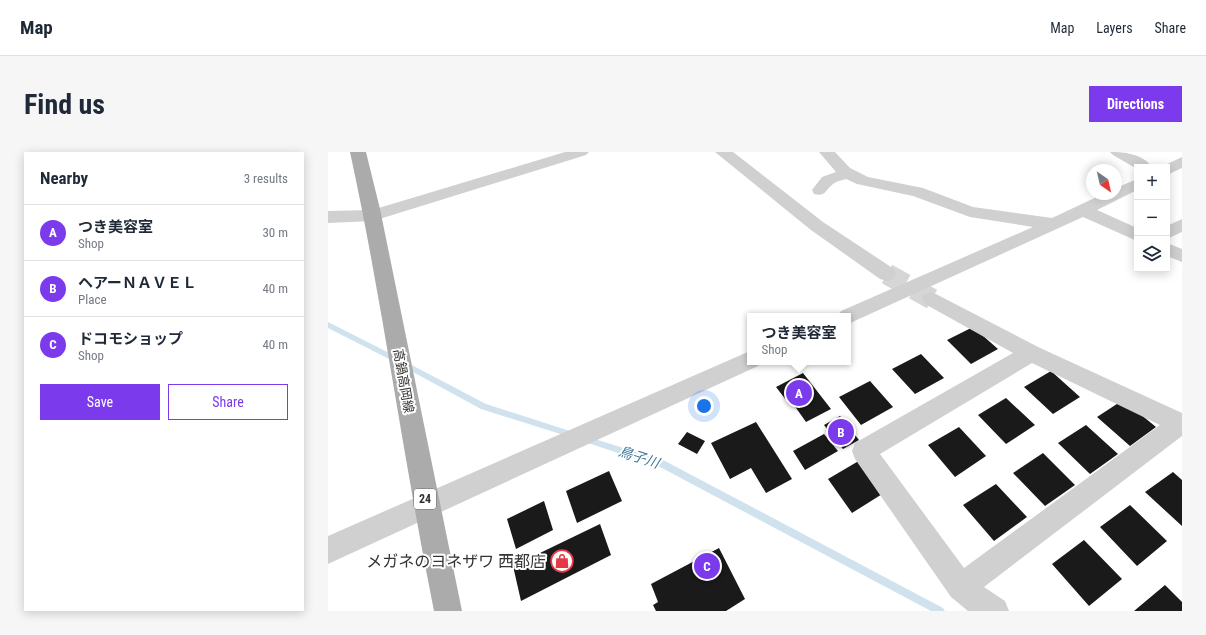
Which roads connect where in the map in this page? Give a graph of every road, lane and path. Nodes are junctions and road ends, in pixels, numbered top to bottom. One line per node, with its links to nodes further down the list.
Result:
1 (358, 152): 13 (main road, 高鍋高岡線 / 24)
2 (581, 152): 13 (street)
3 (723, 152): 21 (street)
4 (827, 152): 9 (street)
5 (1118, 152): 7 (street)
6 (1182, 162): 8 (street)
7 (1139, 164)
8 (1170, 168)
9 (847, 172): 11 (street); 15 (street)
10 (1134, 185): 12 (street)
11 (820, 190)
12 (1083, 210): 15 (street); 18 (street)
13 (373, 215): 14 (street); 27 (main road, 高鍋高岡線 / 24)
14 (328, 217)
15 (1054, 224): 23 (street)
16 (1182, 225): 17 (street)
17 (1170, 231)
18 (1134, 234)
19 (1170, 250): 20 (street)
20 (1182, 256)
21 (887, 274)
22 (932, 300): 24 (street)
23 (851, 315)
24 (1031, 353): 26 (street); 29 (street)
25 (747, 361): 27 (street)
26 (1181, 424): 29 (street)
27 (426, 505): 28 (street); 30 (main road, 高鍋高岡線 / 24)
28 (328, 550)
29 (961, 587): 31 (street)
30 (448, 611)
31 (995, 611)

